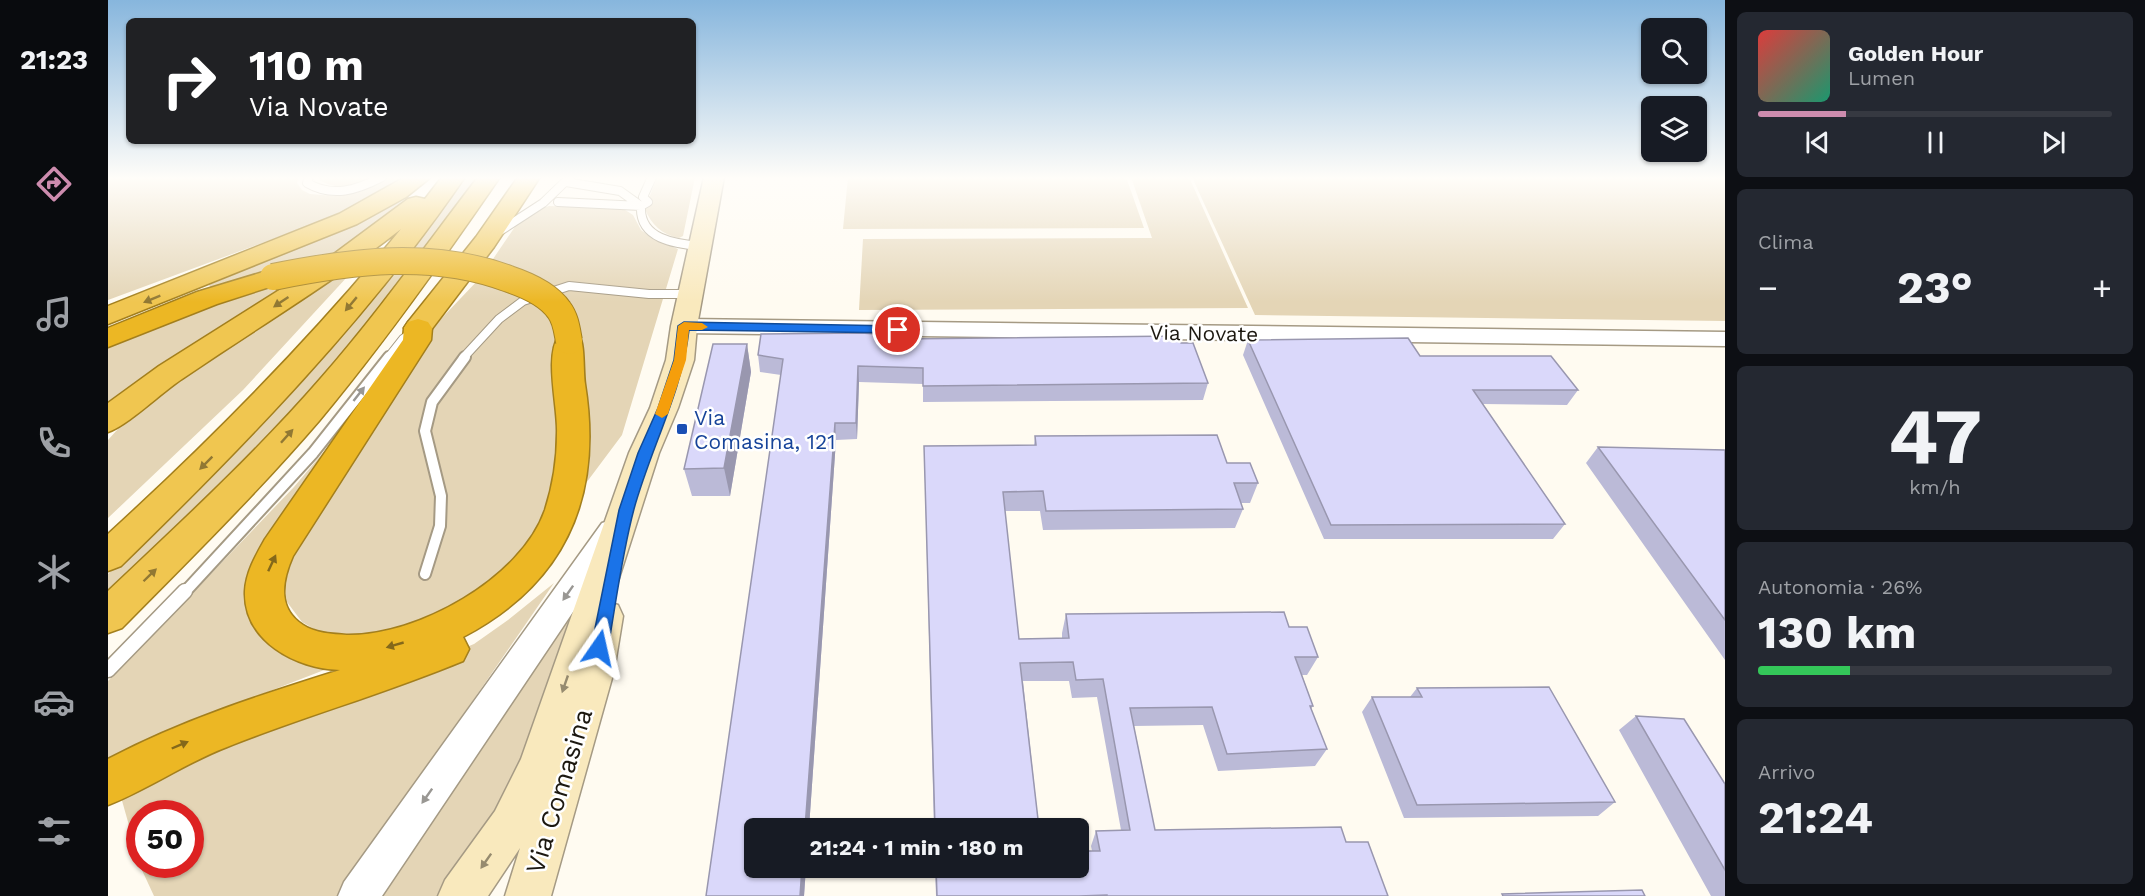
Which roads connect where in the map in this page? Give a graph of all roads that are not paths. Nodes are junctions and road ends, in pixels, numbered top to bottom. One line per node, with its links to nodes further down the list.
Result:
1 (348, 219): 12 (highway, one-way to 12)
2 (397, 219): 18 (highway, one-way to 18)
3 (420, 219): 20 (highway, one-way to 20)
4 (459, 219): 22 (highway, one-way to 4)
5 (500, 219): 9 (highway)
6 (519, 219): 9 (lane)
7 (641, 219): 10 (lane)
8 (706, 219): 10 (main road, Via Comasina)
9 (485, 242): 14 (highway)
10 (701, 246): 11 (main road, Via Comasina)
11 (692, 294): 13 (main road, Via Comasina); 21 (lane)
12 (108, 316)
13 (684, 326): 16 (street, Via Novate); 19 (main road, Via Comasina)
14 (418, 328): 17 (highway, one-way to 14); 23 (lane, one-way to 14)
15 (108, 338): 17 (highway, bridge)
16 (1725, 339)
17 (569, 341): 24 (highway, one-way to 17)
18 (108, 421)
19 (626, 510): 25 (street, one-way to 25); 26 (main road, Via Comasina, one-way to 26); 27 (main road, Via Comasina)
20 (108, 556)
21 (425, 574)
22 (108, 616)
23 (108, 670)
24 (108, 783)
25 (358, 896)
26 (461, 896)
27 (528, 896)

